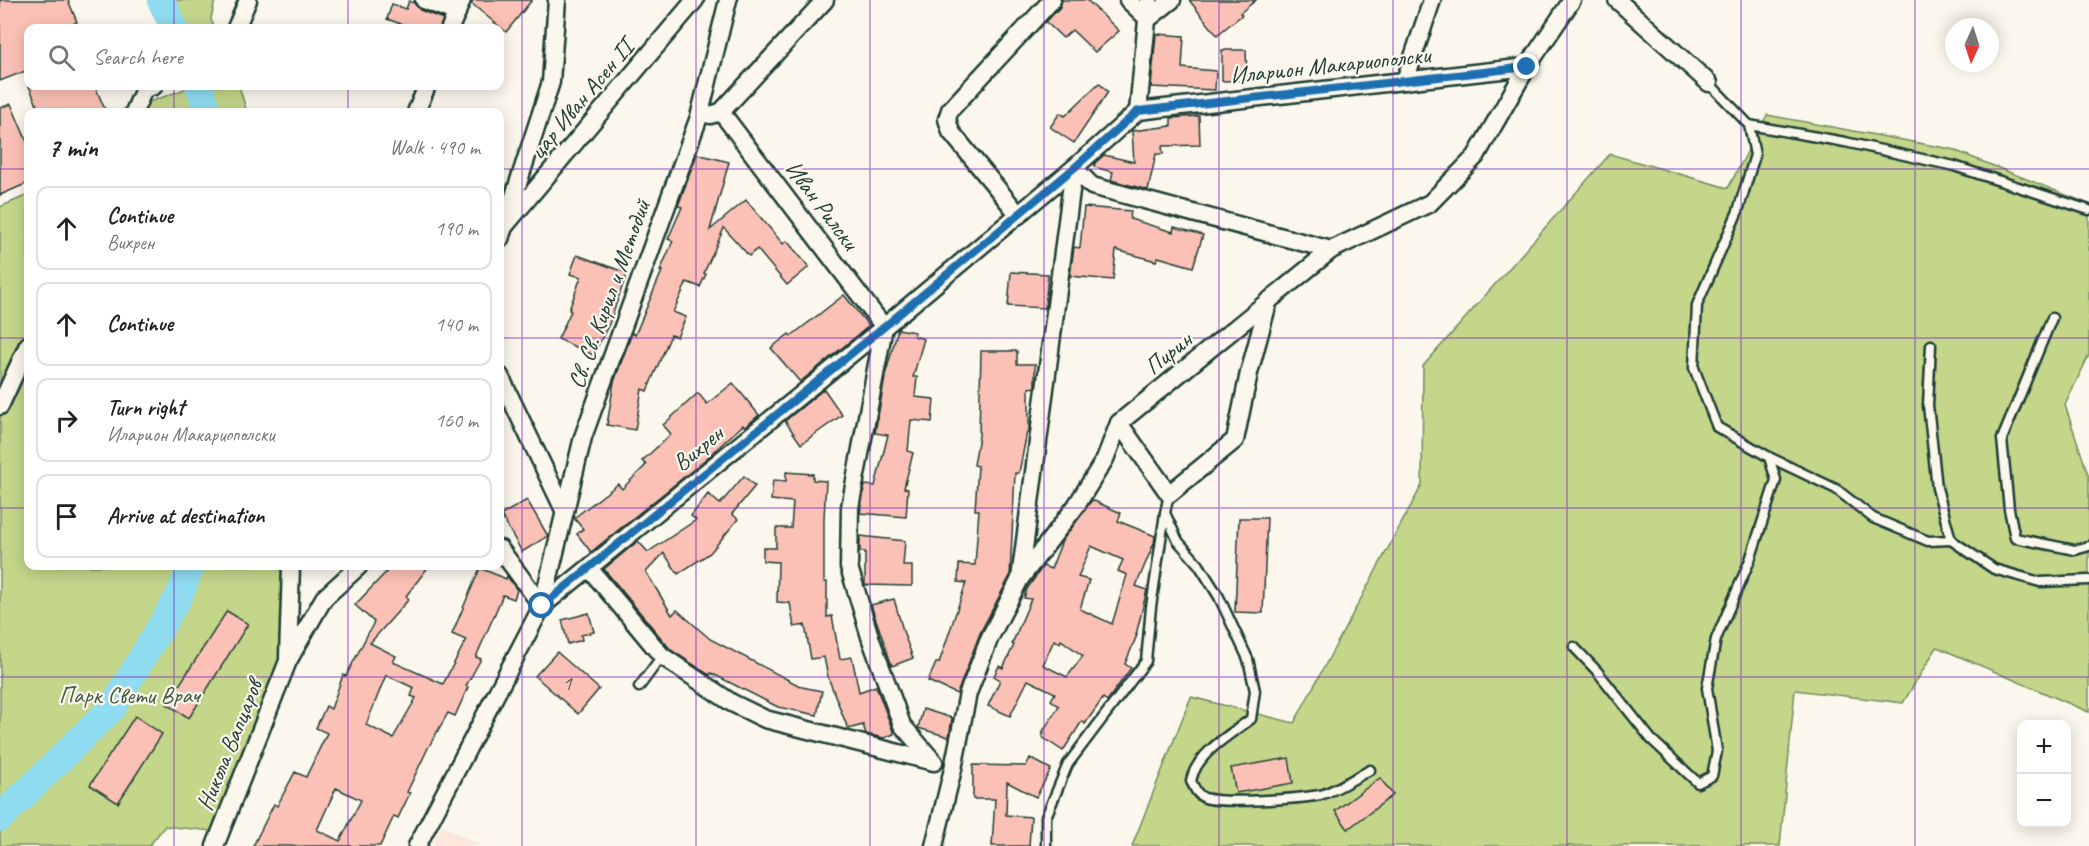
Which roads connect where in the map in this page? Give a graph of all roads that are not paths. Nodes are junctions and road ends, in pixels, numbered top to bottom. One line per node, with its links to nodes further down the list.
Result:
1 (248, 0): 16 (street)
2 (424, 0): 14 (street)
3 (557, 0): 31 (street)
4 (695, 0): 32 (street, цар Иван Асен II)
5 (728, 0): 26 (street, Св. Св. Кирил и Методий)
6 (825, 0): 25 (street)
7 (1052, 0): 30 (street)
8 (1128, 0): 15 (street)
9 (1149, 0): 15 (street)
10 (1172, 0): 15 (street)
11 (1432, 0): 18 (street)
12 (1572, 0): 17 (street, Пирин)
13 (1617, 0): 19 (street)
14 (456, 14)
15 (1148, 19): 24 (street)
16 (238, 24)
17 (1527, 67): 18 (street, Иларион Макариополски); 33 (street, Пирин)
18 (1405, 81): 24 (street, Иларион Макариополски)
19 (1709, 83): 27 (lane)
20 (144, 90): 22 (street)
21 (425, 90): 23 (street)
22 (136, 108)
23 (418, 108)
24 (1138, 111): 28 (street, Вихрен)
25 (721, 112): 26 (street); 36 (street, Иван Рилски)
26 (699, 117): 44 (street, Св. Св. Кирил и Методий)
27 (1749, 125): 29 (lane); 42 (lane)
28 (1074, 168): 30 (street, Вихрен); 33 (street); 52 (street)
29 (2089, 210)
30 (1019, 215): 36 (street, Вихрен)
31 (504, 225)
32 (504, 230)
33 (1331, 250): 34 (street, Пирин)
34 (1268, 303): 41 (street, Пирин); 43 (street)
35 (2052, 318): 47 (lane)
36 (884, 327): 49 (street, Вихрен); 59 (street)
37 (1931, 345): 46 (lane)
38 (24, 354): 40 (street)
39 (504, 384): 44 (street)
40 (0, 406)
41 (1119, 423): 43 (street); 52 (street, Пирин)
42 (1769, 458): 46 (lane); 55 (lane)
43 (1169, 494): 45 (lane)
44 (564, 510): 54 (street, Св. Св. Кирил и Методий)
45 (1165, 513): 61 (lane); 65 (lane)
46 (1951, 540): 53 (lane)
47 (2089, 546)
48 (504, 554): 54 (street)
49 (589, 568): 54 (street, Вихрен); 56 (street)
50 (291, 570): 57 (street)
51 (355, 570): 57 (street)
52 (1020, 579): 60 (street, Пирин)
53 (2089, 580)
54 (542, 606): 63 (street)
55 (1574, 647)
56 (662, 656): 58 (lane); 59 (street)
57 (288, 661): 62 (street, Никола Вапцаров)
58 (639, 687)
59 (933, 761): 60 (street)
60 (953, 769): 64 (street, Пирин)
61 (1370, 770)
62 (215, 846)
63 (417, 846)
64 (934, 846)
65 (1046, 846)

